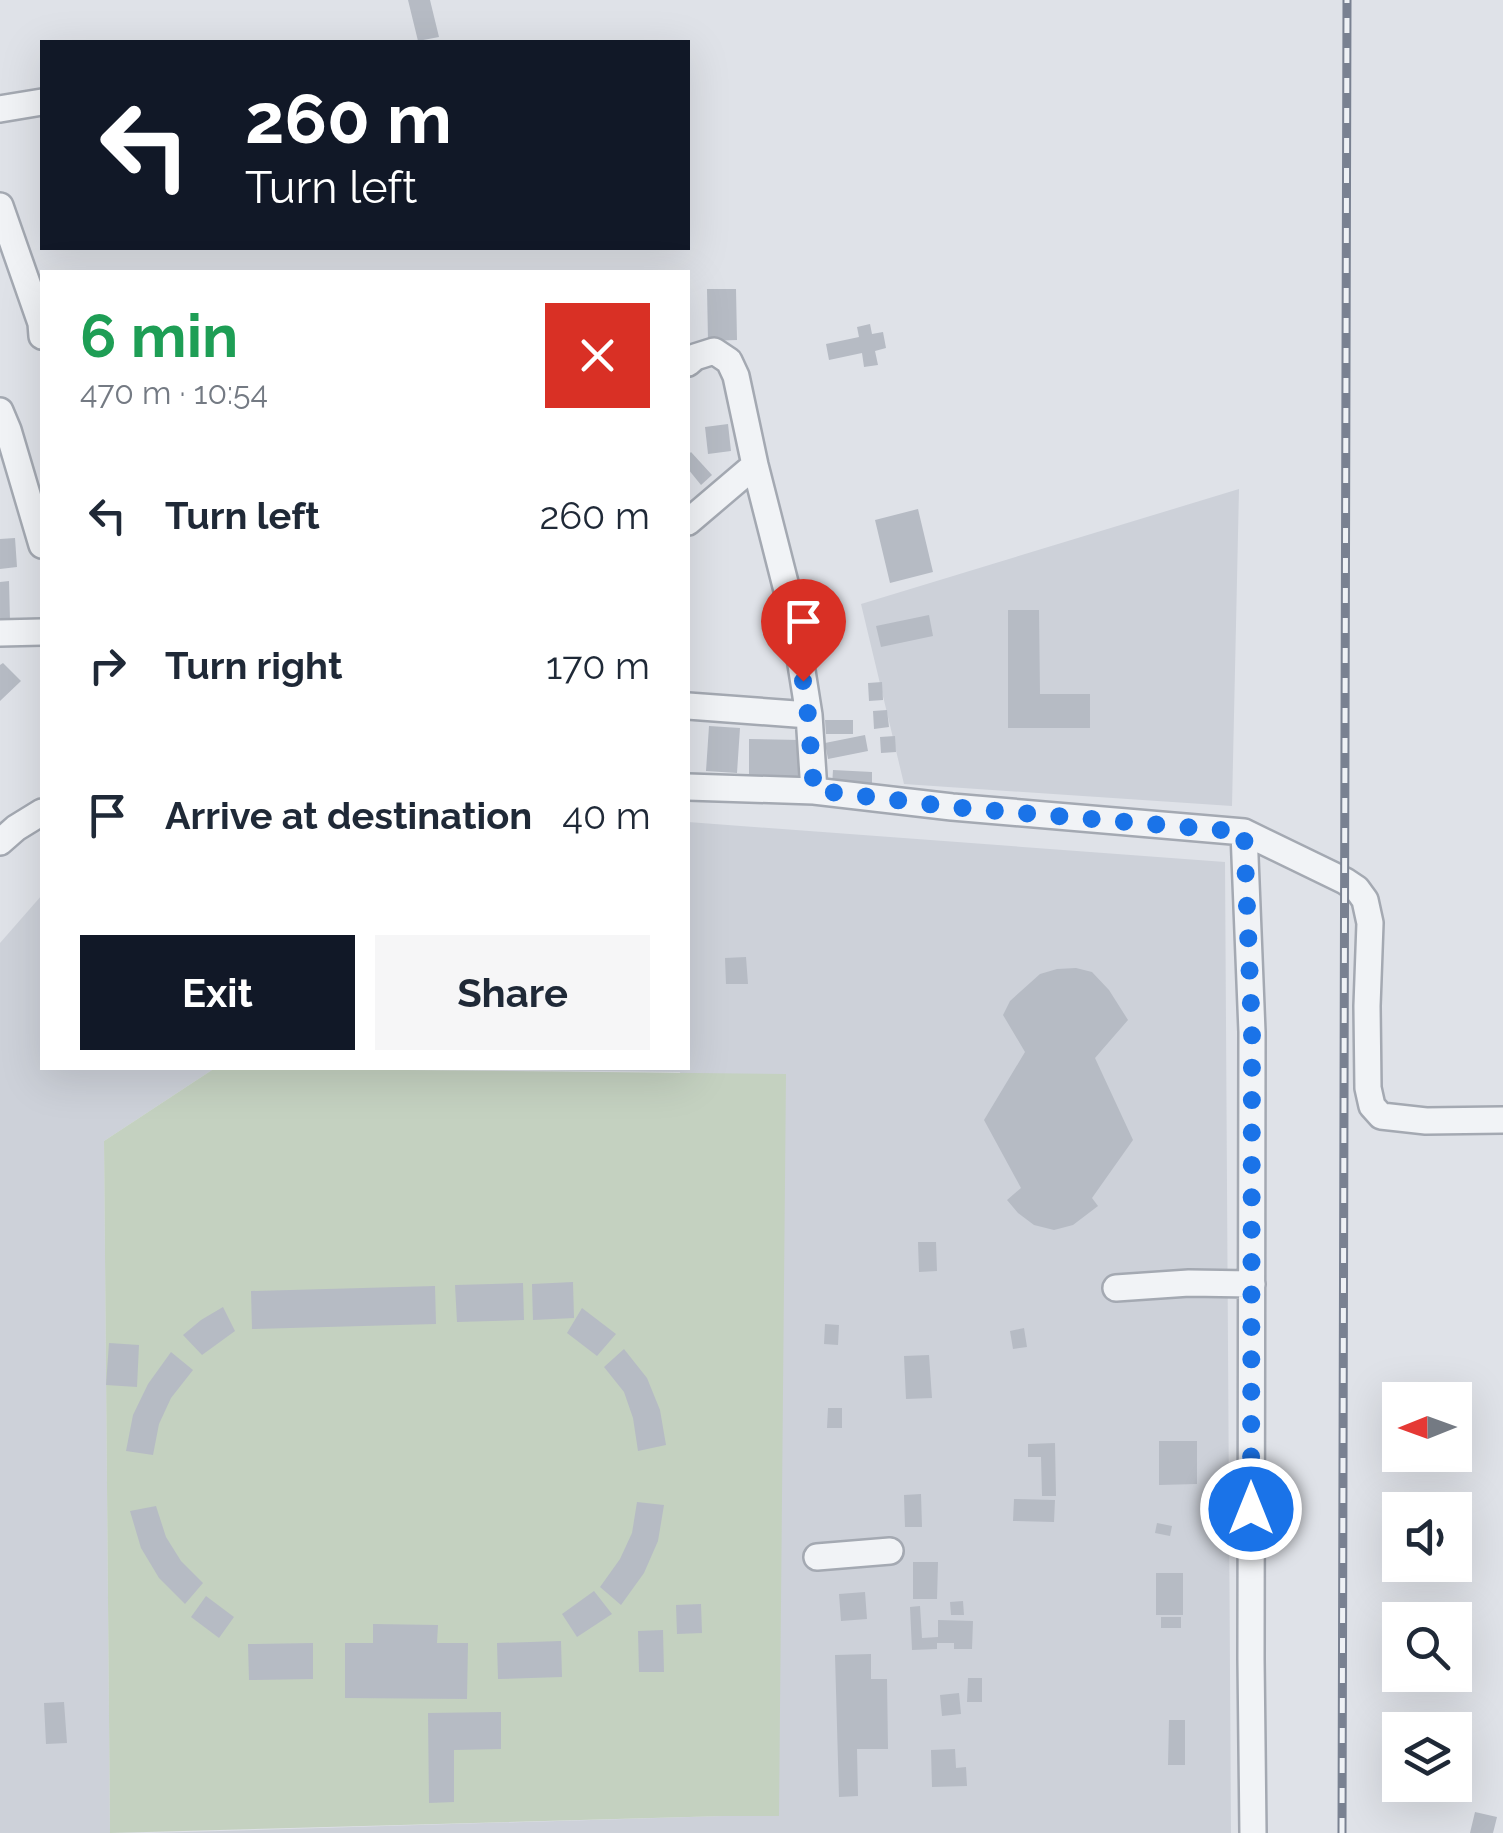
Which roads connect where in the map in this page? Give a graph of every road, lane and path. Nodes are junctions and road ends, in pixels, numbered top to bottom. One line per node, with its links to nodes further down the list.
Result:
1 (40, 102): 2 (street)
2 (0, 108)
3 (0, 206): 4 (street)
4 (40, 323)
5 (690, 361): 7 (street)
6 (0, 412): 9 (street)
7 (755, 465): 8 (street); 13 (street)
8 (690, 520)
9 (40, 537)
10 (40, 632): 11 (street)
11 (0, 633)
12 (690, 706): 13 (street)
13 (808, 715): 15 (street)
14 (690, 787): 15 (street)
15 (814, 790): 17 (street)
16 (40, 813): 18 (street)
17 (1244, 832): 19 (street); 20 (street)
18 (0, 842)
19 (1503, 1120)
20 (1252, 1284): 21 (street); 24 (street)
21 (1116, 1288)
22 (890, 1552): 23 (street)
23 (817, 1557)
24 (1253, 1833)

